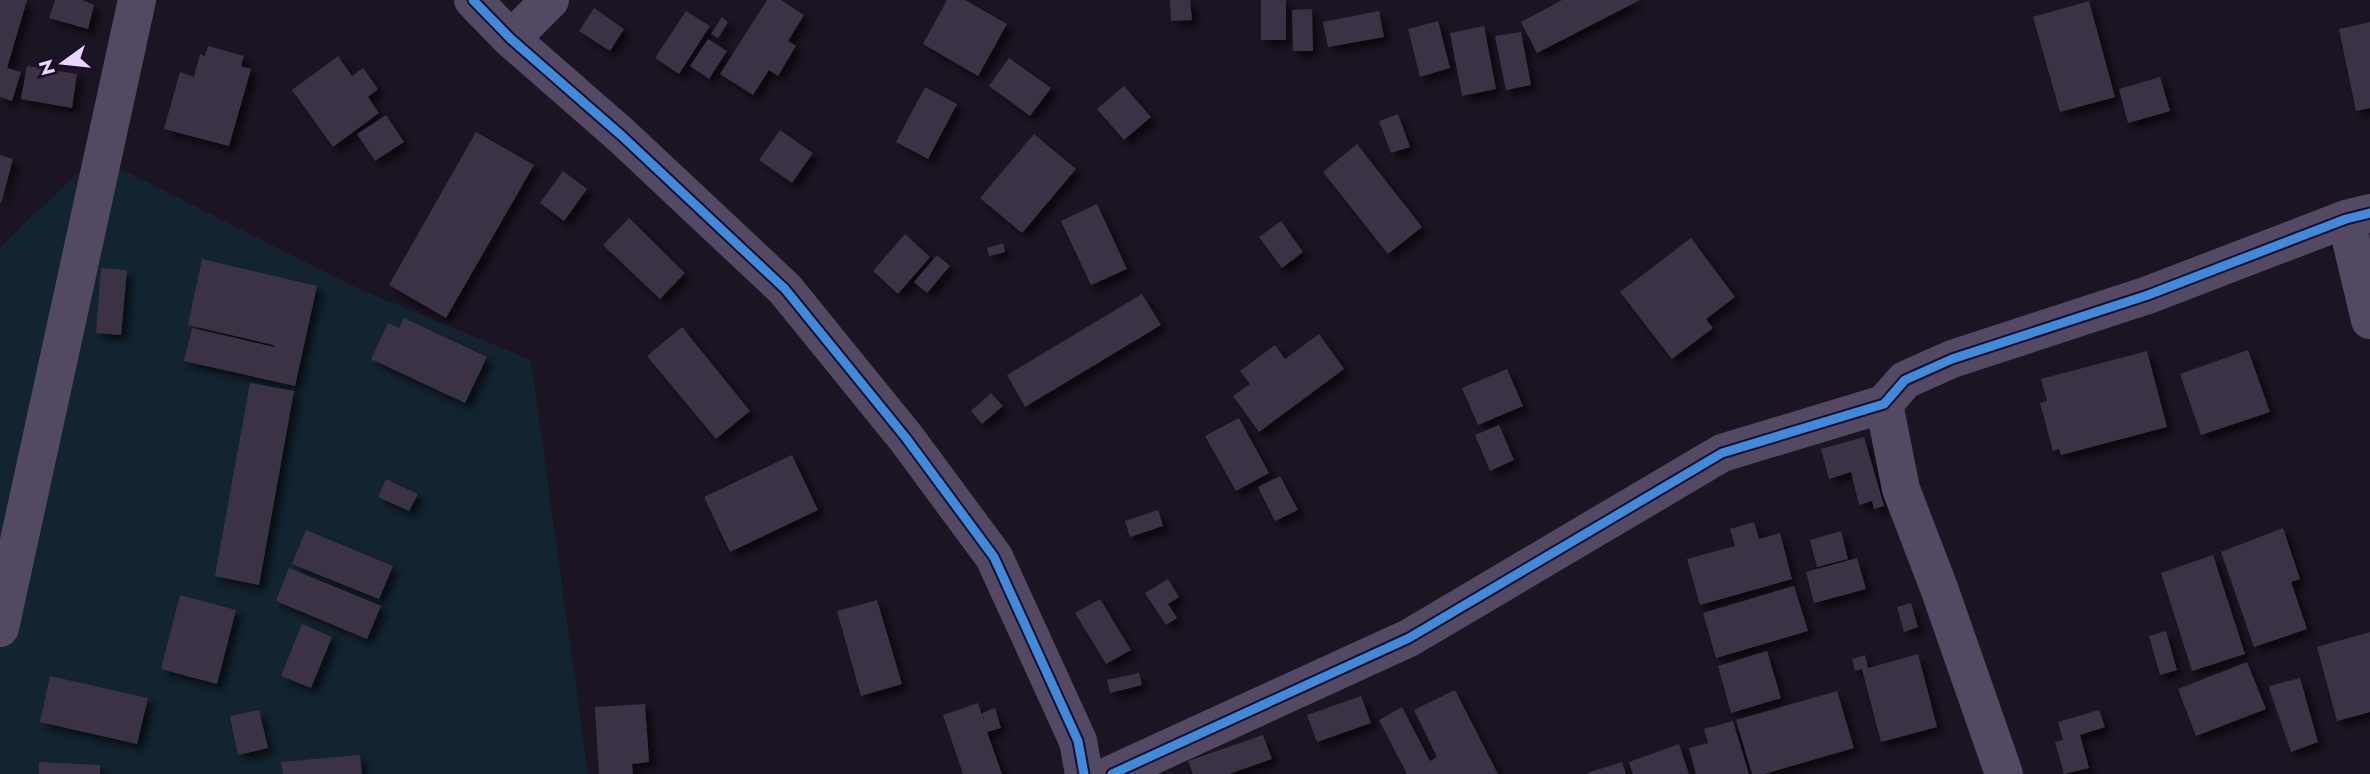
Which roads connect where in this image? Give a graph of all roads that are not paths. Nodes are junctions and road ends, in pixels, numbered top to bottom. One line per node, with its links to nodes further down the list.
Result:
1 (137, 0): 8 (street)
2 (473, 0): 4 (street)
3 (550, 0): 4 (street)
4 (511, 39): 9 (street)
5 (2358, 216): 6 (street); 7 (street)
6 (2370, 320)
7 (1884, 404): 10 (street); 11 (street)
8 (0, 628)
9 (1084, 774)
10 (1112, 774)
11 (2004, 774)

